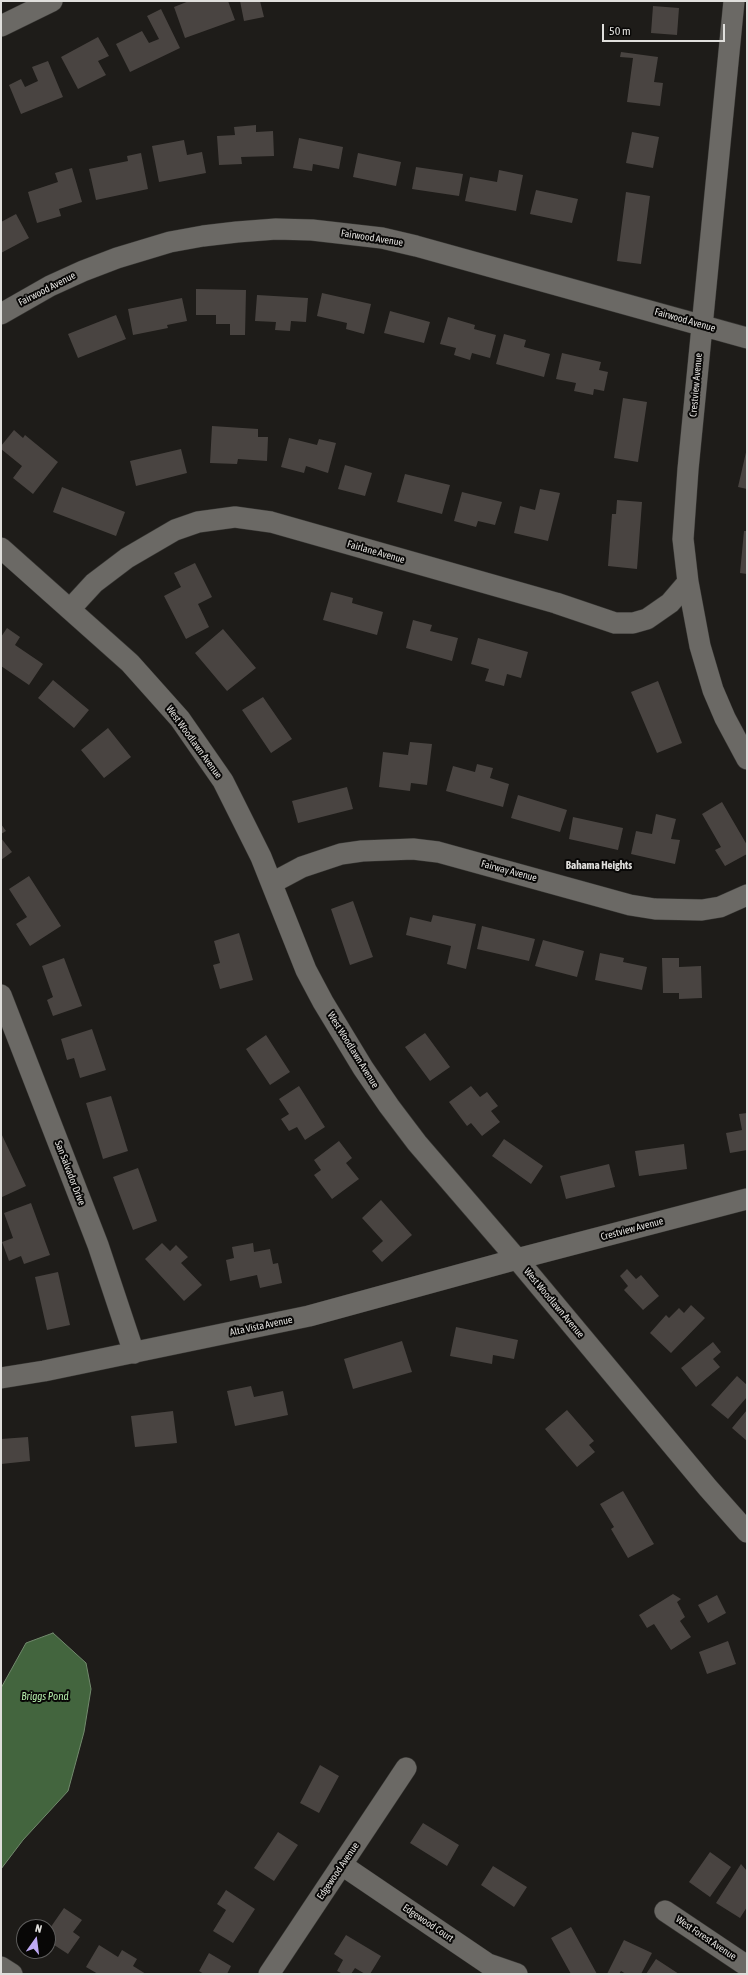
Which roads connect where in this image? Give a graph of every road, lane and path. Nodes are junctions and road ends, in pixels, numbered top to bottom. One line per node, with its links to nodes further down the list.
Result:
1 (52, 1): 3 (street)
2 (734, 1): 5 (street, Crestview Avenue)
3 (1, 26)
4 (1, 314): 5 (street, Fairwood Avenue)
5 (702, 325): 6 (street, Fairwood Avenue); 8 (street, Crestview Avenue)
6 (747, 338)
7 (1, 548): 9 (street, West Woodlawn Avenue)
8 (688, 582): 9 (street, Fairlane Avenue); 10 (street, Crestview Avenue)
9 (71, 608): 11 (street, West Woodlawn Avenue)
10 (747, 759)
11 (272, 883): 12 (street, Fairway Avenue); 15 (street, West Woodlawn Avenue)
12 (747, 895)
13 (1, 995): 16 (street, San Salvador Drive)
14 (747, 1199): 15 (street, Crestview Avenue)
15 (517, 1259): 16 (street, Alta Vista Avenue); 18 (street, West Woodlawn Avenue)
16 (134, 1353): 17 (street, Alta Vista Avenue)
17 (1, 1378)
18 (747, 1532)
19 (406, 1768): 20 (street, Edgewood Avenue)
20 (342, 1866): 25 (street, Edgewood Avenue); 26 (street, Edgewood Court)
21 (665, 1911): 22 (street, West Forest Avenue)
22 (747, 1966)
23 (1, 1967): 24 (street)
24 (12, 1974)
25 (269, 1974)
26 (517, 1974)

